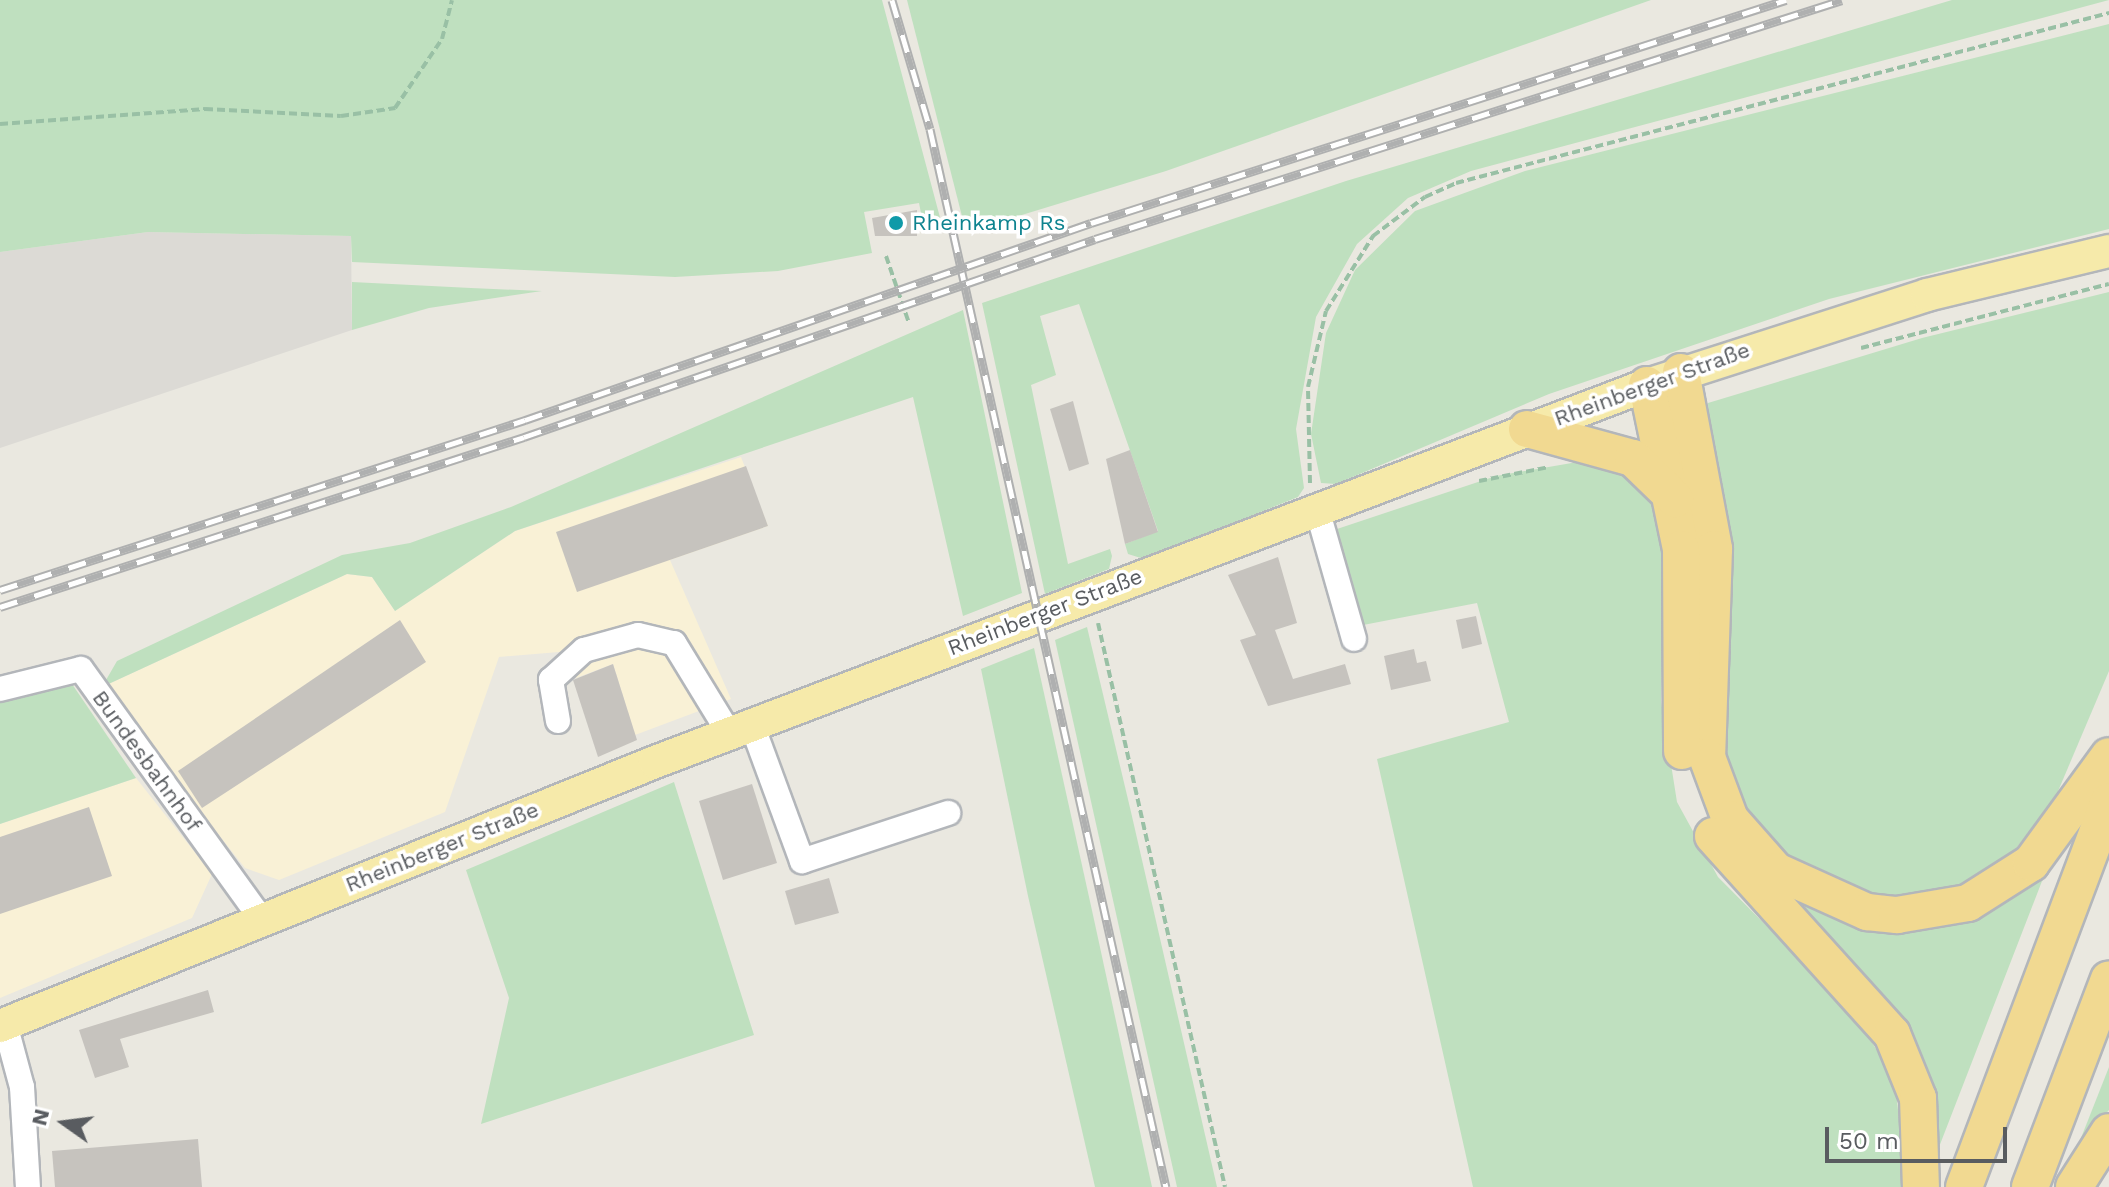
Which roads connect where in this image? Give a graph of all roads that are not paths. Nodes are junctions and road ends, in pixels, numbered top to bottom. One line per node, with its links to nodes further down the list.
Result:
1 (2109, 251): 2 (main road, Rheinberger Straße)
2 (1681, 372): 3 (main road, Rheinberger Straße); 11 (highway)
3 (1647, 385): 4 (main road, Rheinberger Straße); 5 (highway)
4 (1527, 429): 5 (highway); 6 (main road, Rheinberger Straße)
5 (1675, 499): 19 (highway)
6 (1317, 509): 7 (street); 10 (main road, Rheinberger Straße)
7 (1354, 639)
8 (0, 689): 14 (street, Bundesbahnhof)
9 (558, 721): 10 (street)
10 (741, 729): 13 (street); 14 (main road, Rheinberger Straße)
11 (2109, 756)
12 (2109, 801): 20 (highway)
13 (948, 813)
14 (262, 920): 16 (main road, Rheinberger Straße)
15 (2109, 979): 21 (highway)
16 (2, 1025): 18 (street)
17 (2109, 1132): 22 (highway)
18 (28, 1187)
19 (1921, 1187)
20 (1964, 1187)
21 (2030, 1187)
22 (2074, 1187)

